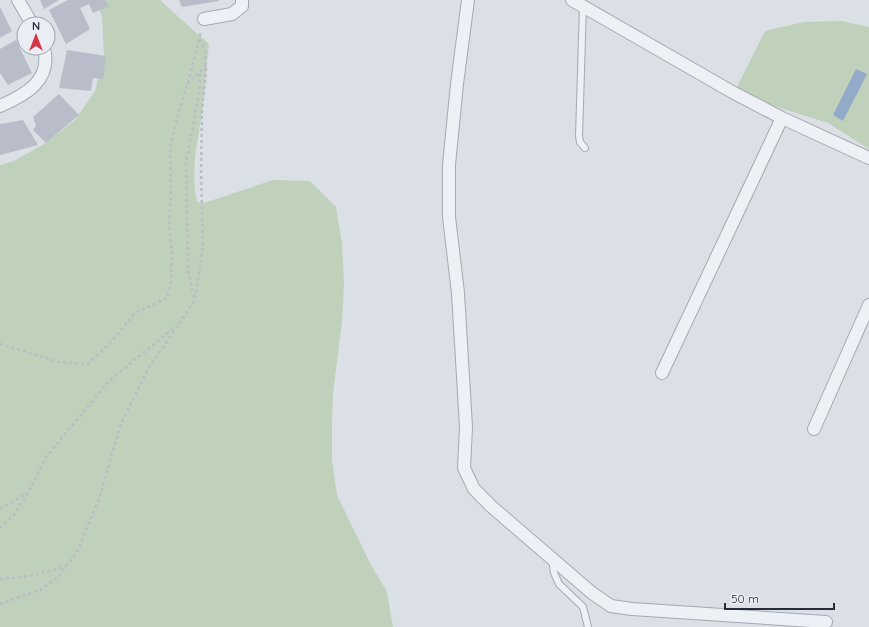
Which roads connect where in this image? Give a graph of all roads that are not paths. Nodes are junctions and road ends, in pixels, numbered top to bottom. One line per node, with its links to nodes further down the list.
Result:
1 (18, 0): 5 (street)
2 (242, 0): 6 (street)
3 (468, 0): 15 (street)
4 (578, 3): 9 (street); 10 (lane)
5 (27, 16)
6 (204, 19)
7 (47, 56): 8 (street)
8 (0, 106)
9 (782, 118): 11 (street); 13 (street)
10 (585, 148)
11 (869, 158)
12 (869, 305): 14 (street)
13 (662, 373)
14 (814, 429)
15 (552, 558): 16 (street); 17 (lane)
16 (826, 622)
17 (588, 627)

